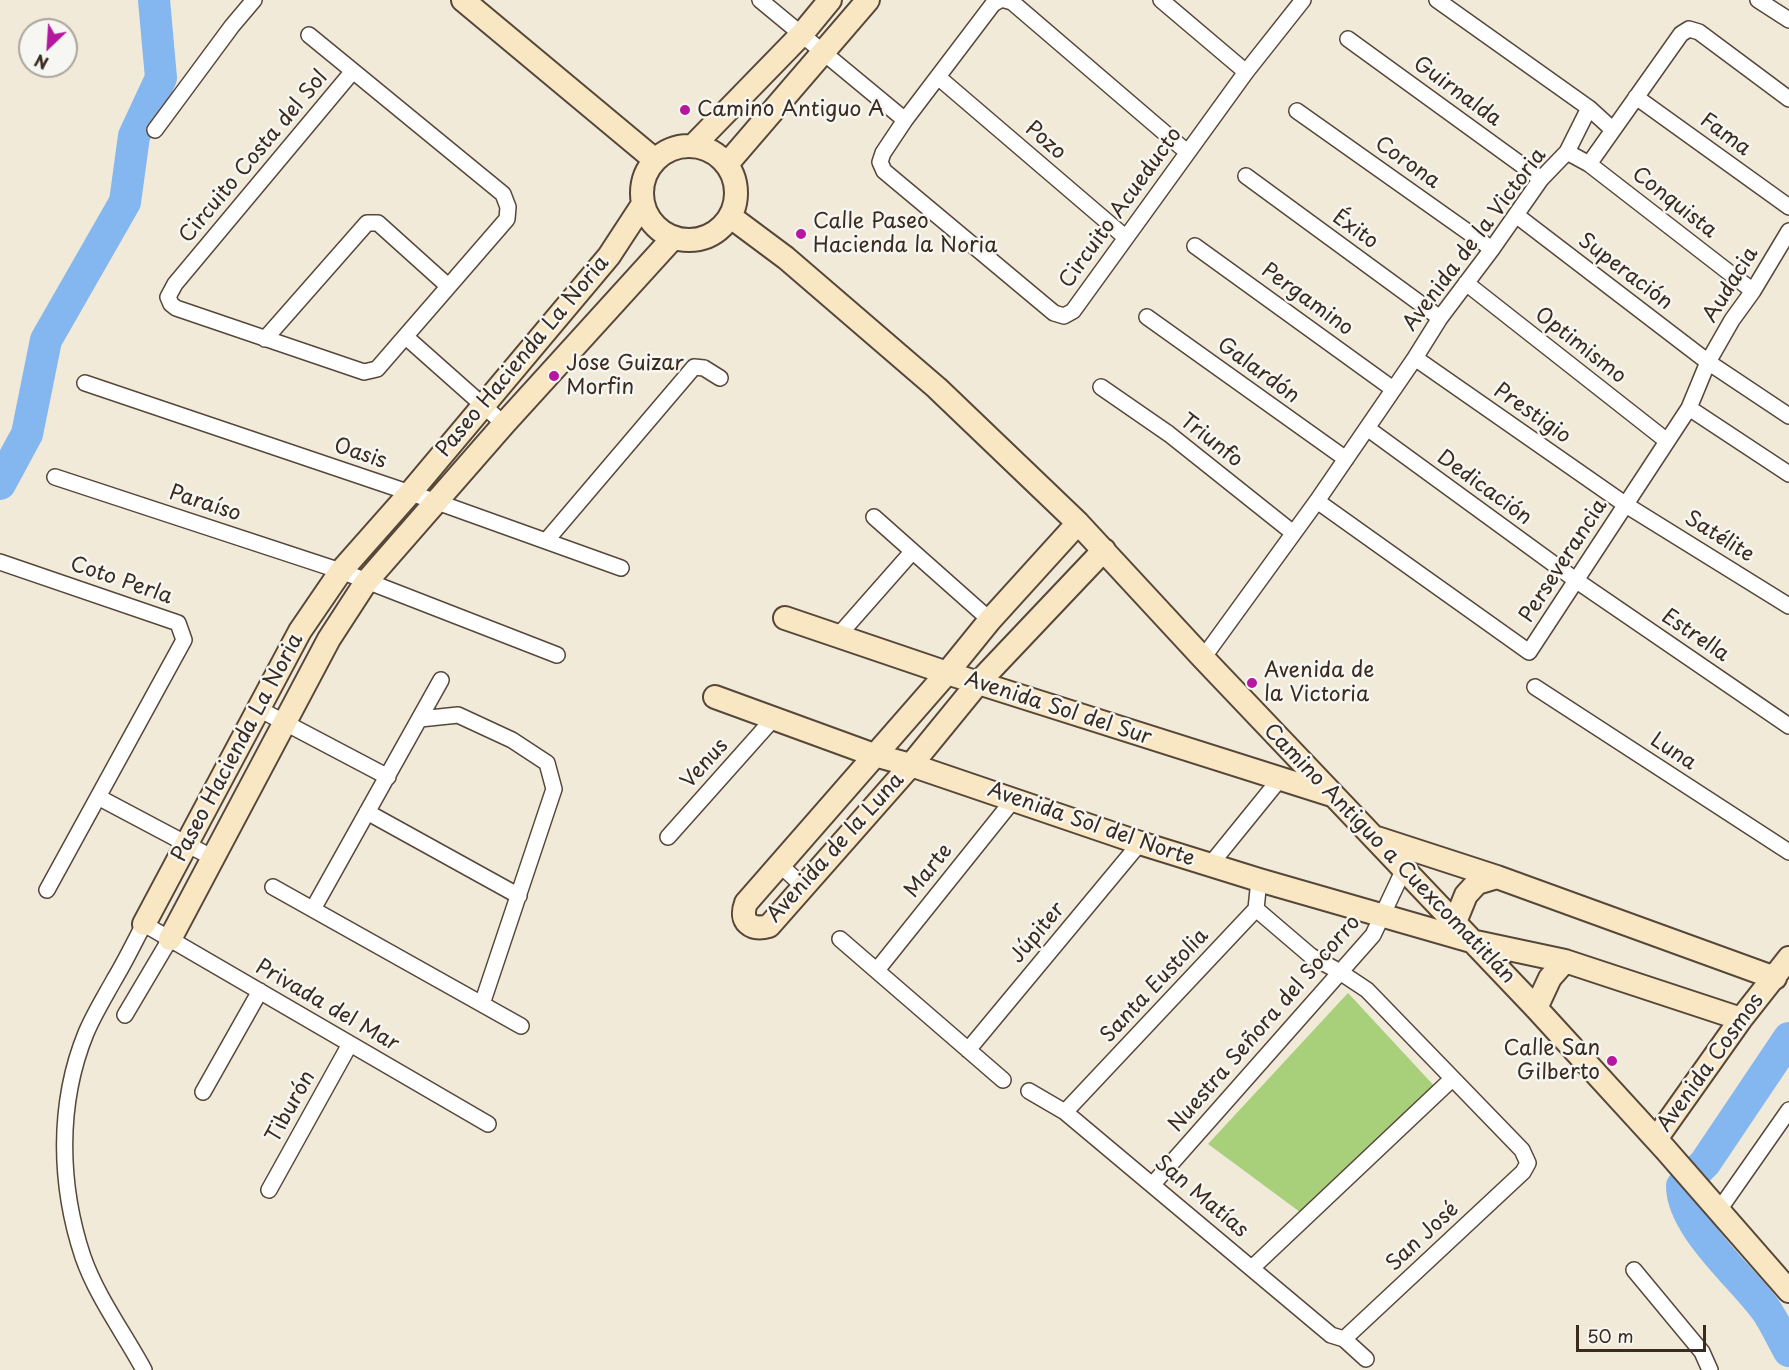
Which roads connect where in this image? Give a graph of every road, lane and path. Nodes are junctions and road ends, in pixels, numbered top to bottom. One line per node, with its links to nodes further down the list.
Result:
1 (254, 0): 26 (street)
2 (463, 0): 30 (street)
3 (760, 0): 13 (street)
4 (830, 0): 13 (street)
5 (868, 0): 16 (street)
6 (1000, 0): 19 (street)
7 (1005, 0): 28 (street)
8 (1161, 0): 18 (street)
9 (1304, 0): 18 (street, Circuito Acueducto)
10 (1437, 0): 22 (street)
11 (1758, 0): 12 (street)
12 (1789, 20)
13 (802, 34): 16 (street); 27 (street)
14 (309, 35): 17 (street)
15 (1348, 39): 34 (street, Guirnalda)
16 (824, 53): 24 (street); 31 (street)
17 (353, 71): 45 (street, Circuito Costa del Sol); 50 (street, Circuito Costa del Sol)
18 (1246, 72): 28 (street, Circuito Acueducto)
19 (938, 77): 24 (street); 40 (street, Pozo)
20 (1636, 97): 21 (street); 25 (street); 36 (street, Fama)
21 (1789, 99)
22 (1589, 108): 25 (street); 29 (street, Avenida de la Victoria)
23 (1297, 111): 43 (street, Corona)
24 (905, 120): 40 (street, Circuito Acueducto)
25 (1612, 129): 32 (street)
26 (155, 130)
27 (694, 146): 30 (street); 31 (street)
28 (1187, 152): 40 (street, Circuito Acueducto)
29 (1567, 152): 32 (street, Conquista); 34 (street, Avenida de la Victoria)
30 (655, 160): 35 (street)
31 (727, 164): 38 (street)
32 (1589, 164): 46 (street, Conquista)
33 (1246, 176): 48 (street, Éxito)
34 (1541, 179): 37 (street, Avenida de la Victoria)
35 (643, 204): 41 (street); 57 (street, Paseo Hacienda La Noria)
36 (1789, 207)
37 (1516, 215): 43 (street, Avenida de la Victoria); 52 (street, Superación)
38 (731, 217): 41 (street); 71 (street, Camino Antiguo a Cuexcomatitlán)
39 (1789, 231): 46 (street, Audacia)
40 (1125, 237)
41 (673, 238): 60 (street, Paseo Hacienda La Noria)
42 (1196, 246): 56 (street, Pergamino)
43 (1492, 249): 44 (street, Avenida de la Victoria)
44 (1466, 283): 48 (street, Avenida de la Victoria); 62 (street, Optimismo)
45 (448, 286): 49 (street, Circuito Costa del Sol); 50 (street)
46 (1753, 291): 52 (street, Audacia)
47 (1147, 317): 63 (street, Galardón)
48 (1440, 318): 51 (street, Avenida de la Victoria)
49 (406, 337): 50 (street, Circuito Costa del Sol); 57 (street)
50 (265, 339)
51 (1415, 358): 56 (street, Avenida de la Victoria); 69 (street, Prestigio)
52 (1708, 362): 58 (street, Perseverancia); 59 (street, Superación)
53 (720, 378): 73 (street)
54 (85, 383): 66 (street, Oasis)
55 (1101, 387): 72 (street, Triunfo)
56 (1393, 389): 61 (street, Avenida de la Victoria)
57 (483, 405): 60 (street); 66 (street, Paseo Hacienda La Noria)
58 (1689, 408): 62 (street, Perseverancia); 64 (street)
59 (1789, 416)
60 (504, 424): 68 (street, Paseo Hacienda La Noria)
61 (1367, 428): 63 (street, Avenida de la Victoria); 79 (street, Dedicación)
62 (1667, 441): 69 (street, Perseverancia)
63 (1346, 459): 67 (street, Avenida de la Victoria)
64 (1789, 474)
65 (55, 477): 78 (street, Paraíso)
66 (410, 493): 68 (street, Oasis); 78 (street, Paseo Hacienda La Noria)
67 (1317, 501): 72 (street, Avenida de la Victoria); 79 (street, Perseverancia)
68 (436, 502): 73 (street, Oasis); 80 (street, Paseo Hacienda La Noria)
69 (1626, 505): 79 (street, Perseverancia); 81 (street, Satélite)
70 (874, 517): 75 (street)
71 (1078, 523): 74 (street, Camino Antiguo a Cuexcomatitlán); 83 (street, Avenida de la Luna)
72 (1292, 532): 86 (street, Avenida de la Victoria)
73 (546, 541): 77 (street, Oasis)
74 (1104, 550): 86 (street, Camino Antiguo a Cuexcomatitlán); 89 (street, Avenida de la Luna)
75 (912, 552): 83 (street); 84 (street)
76 (0, 562): 102 (street, Coto Perla)
77 (621, 568)
78 (341, 571): 80 (street, Paraíso); 92 (street, Paseo Hacienda La Noria)
79 (1577, 581): 96 (street, Estrella)
80 (366, 582): 85 (street); 95 (street, Paseo Hacienda La Noria)
81 (1789, 606)
82 (785, 618): 84 (street, Avenida Sol del Sur)
83 (990, 620): 87 (street, Avenida de la Luna)
84 (838, 636): 87 (street, Avenida Sol del Sur)
85 (557, 655)
86 (1203, 658): 101 (street, Camino Antiguo a Cuexcomatitlán)
87 (947, 673): 89 (street, Avenida Sol del Sur); 97 (street, Avenida de la Luna)
88 (441, 680): 94 (street)
89 (978, 683): 98 (street, Avenida de la Luna); 100 (street, Avenida Sol del Sur)
90 (1534, 687): 109 (street, Luna)
91 (715, 698): 93 (street, Avenida Sol del Norte)
92 (259, 709): 95 (street); 108 (street, Paseo Hacienda La Noria)
93 (774, 718): 97 (street, Avenida Sol del Norte); 105 (street, Venus)
94 (420, 719): 99 (street); 119 (street)
95 (285, 722): 99 (street); 110 (street, Paseo Hacienda La Noria)
96 (1789, 726)
97 (874, 755): 98 (street, Avenida Sol del Norte); 111 (street, Avenida de la Luna)
98 (911, 765): 103 (street, Avenida Sol del Norte); 117 (street, Avenida de la Luna)
99 (388, 777): 104 (street)
100 (1279, 780): 101 (street, Avenida Sol del Sur); 112 (street)
101 (1333, 795): 106 (street, Camino Antiguo a Cuexcomatitlán)
102 (98, 797): 108 (street); 118 (street, Coto Perla)
103 (1014, 799): 107 (street, Avenida Sol del Norte); 130 (street, Marte)
104 (368, 812): 119 (street); 120 (street)
105 (668, 837)
106 (1374, 837): 113 (street, Camino Antiguo a Cuexcomatitlán); 114 (street)
107 (1140, 843): 112 (street, Avenida Sol del Norte); 140 (street, Júpiter)
108 (187, 844): 110 (street); 124 (street, Paseo Hacienda La Noria)
109 (1789, 852)
110 (213, 858): 125 (street, Paseo Hacienda La Noria)
111 (779, 864): 117 (street); 117 (street, Avenida de la Luna)
112 (1210, 865): 115 (street, Avenida Sol del Norte)
113 (1404, 869): 122 (street, Nuestra Señora del Socorro); 123 (street, Camino Antiguo a Cuexcomatitlán)
114 (1497, 877): 123 (street); 132 (street)
115 (1259, 880): 121 (street); 122 (street, Avenida Sol del Norte)
116 (273, 886): 120 (street)
117 (804, 887)
118 (47, 890)
119 (519, 896): 134 (street)
120 (313, 909): 134 (street)
121 (1256, 909): 131 (street); 146 (street, Santa Eustolia)
122 (1383, 916): 127 (street, Avenida Sol del Norte); 131 (street, Nuestra Señora del Socorro)
123 (1455, 922): 127 (street, Camino Antiguo a Cuexcomatitlán)
124 (144, 924): 125 (street, Privada del Mar); 157 (street, Paseo Hacienda La Noria)
125 (170, 939): 133 (street, Privada del Mar); 136 (street, Paseo Hacienda La Noria)
126 (840, 939): 130 (street)
127 (1472, 941): 129 (street, Avenida Sol del Norte); 135 (street, Camino Antiguo a Cuexcomatitlán)
128 (1789, 958): 132 (street, Avenida Cosmos)
129 (1565, 961): 135 (street); 137 (street, Avenida Sol del Norte)
130 (877, 970): 140 (street)
131 (1340, 972): 141 (street); 149 (street, Nuestra Señora del Socorro)
132 (1774, 978): 137 (street, Avenida Cosmos)
133 (260, 991): 139 (street, Privada del Mar); 144 (street)
134 (482, 1004): 138 (street)
135 (1536, 1008): 148 (street, Camino Antiguo a Cuexcomatitlán)
136 (126, 1015)
137 (1740, 1019): 148 (street, Avenida Cosmos)
138 (521, 1026)
139 (350, 1044): 147 (street, Privada del Mar); 150 (street, Tiburón)
140 (968, 1050): 142 (street)
141 (1452, 1079): 152 (street); 155 (street, San José)
142 (1003, 1080)
143 (1029, 1091): 146 (street, San Matías)
144 (203, 1092)
145 (1789, 1110): 151 (street)
146 (1065, 1112): 149 (street, San Matías)
147 (488, 1124)
148 (1660, 1144): 151 (street, Camino Antiguo a Cuexcomatitlán)
149 (1152, 1184): 152 (street, San Matías)
150 (269, 1190)
151 (1719, 1210): 154 (street, Camino Antiguo a Cuexcomatitlán)
152 (1253, 1267): 155 (street, San Matías)
153 (1634, 1270): 158 (street)
154 (1789, 1291)
155 (1344, 1339): 156 (street, San Matías)
156 (1366, 1359)
157 (144, 1370)
158 (1710, 1370)

